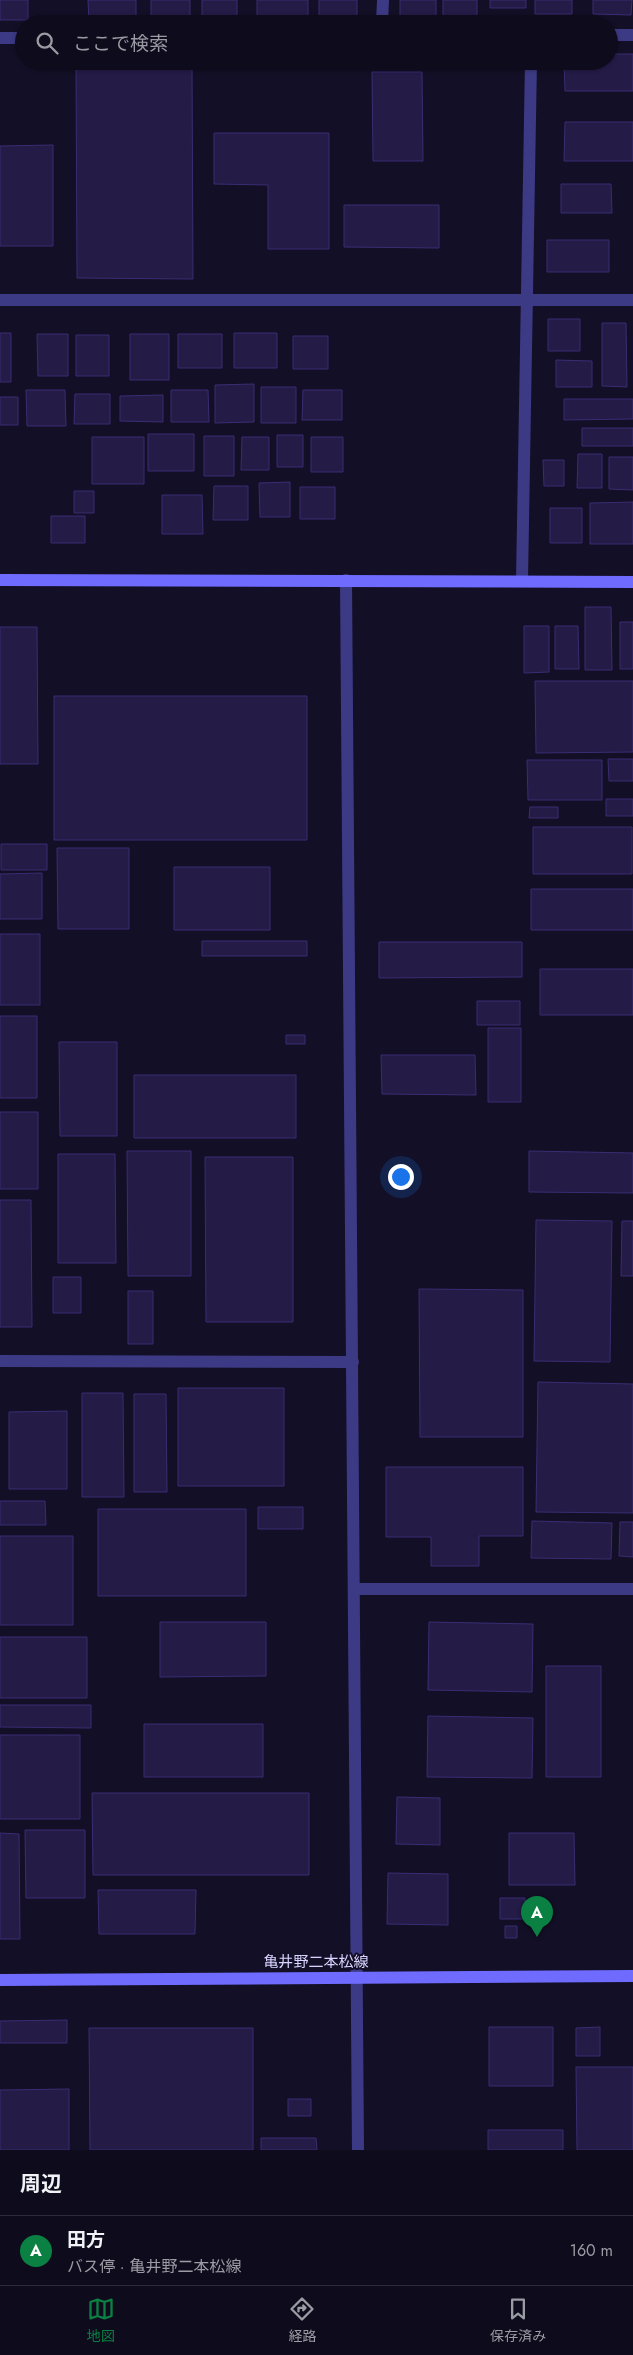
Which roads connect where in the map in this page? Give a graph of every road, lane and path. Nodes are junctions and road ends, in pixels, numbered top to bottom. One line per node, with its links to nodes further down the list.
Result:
1 (382, 0): 2 (street)
2 (382, 15)
3 (618, 35): 4 (street)
4 (633, 35)
5 (0, 38): 6 (street)
6 (15, 38)
7 (531, 70): 9 (street)
8 (0, 300): 9 (street)
9 (528, 300): 10 (street); 13 (street)
10 (633, 300)
11 (0, 580): 12 (street)
12 (346, 580): 13 (street); 16 (street)
13 (522, 580): 14 (street)
14 (633, 582)
15 (0, 1361): 16 (street)
16 (353, 1362): 17 (street)
17 (354, 1589): 18 (street); 20 (street)
18 (633, 1589)
19 (633, 1976): 20 (street, 亀井野二本松線)
20 (357, 1978): 21 (street, 亀井野二本松線); 22 (street)
21 (0, 1980)
22 (358, 2150)

